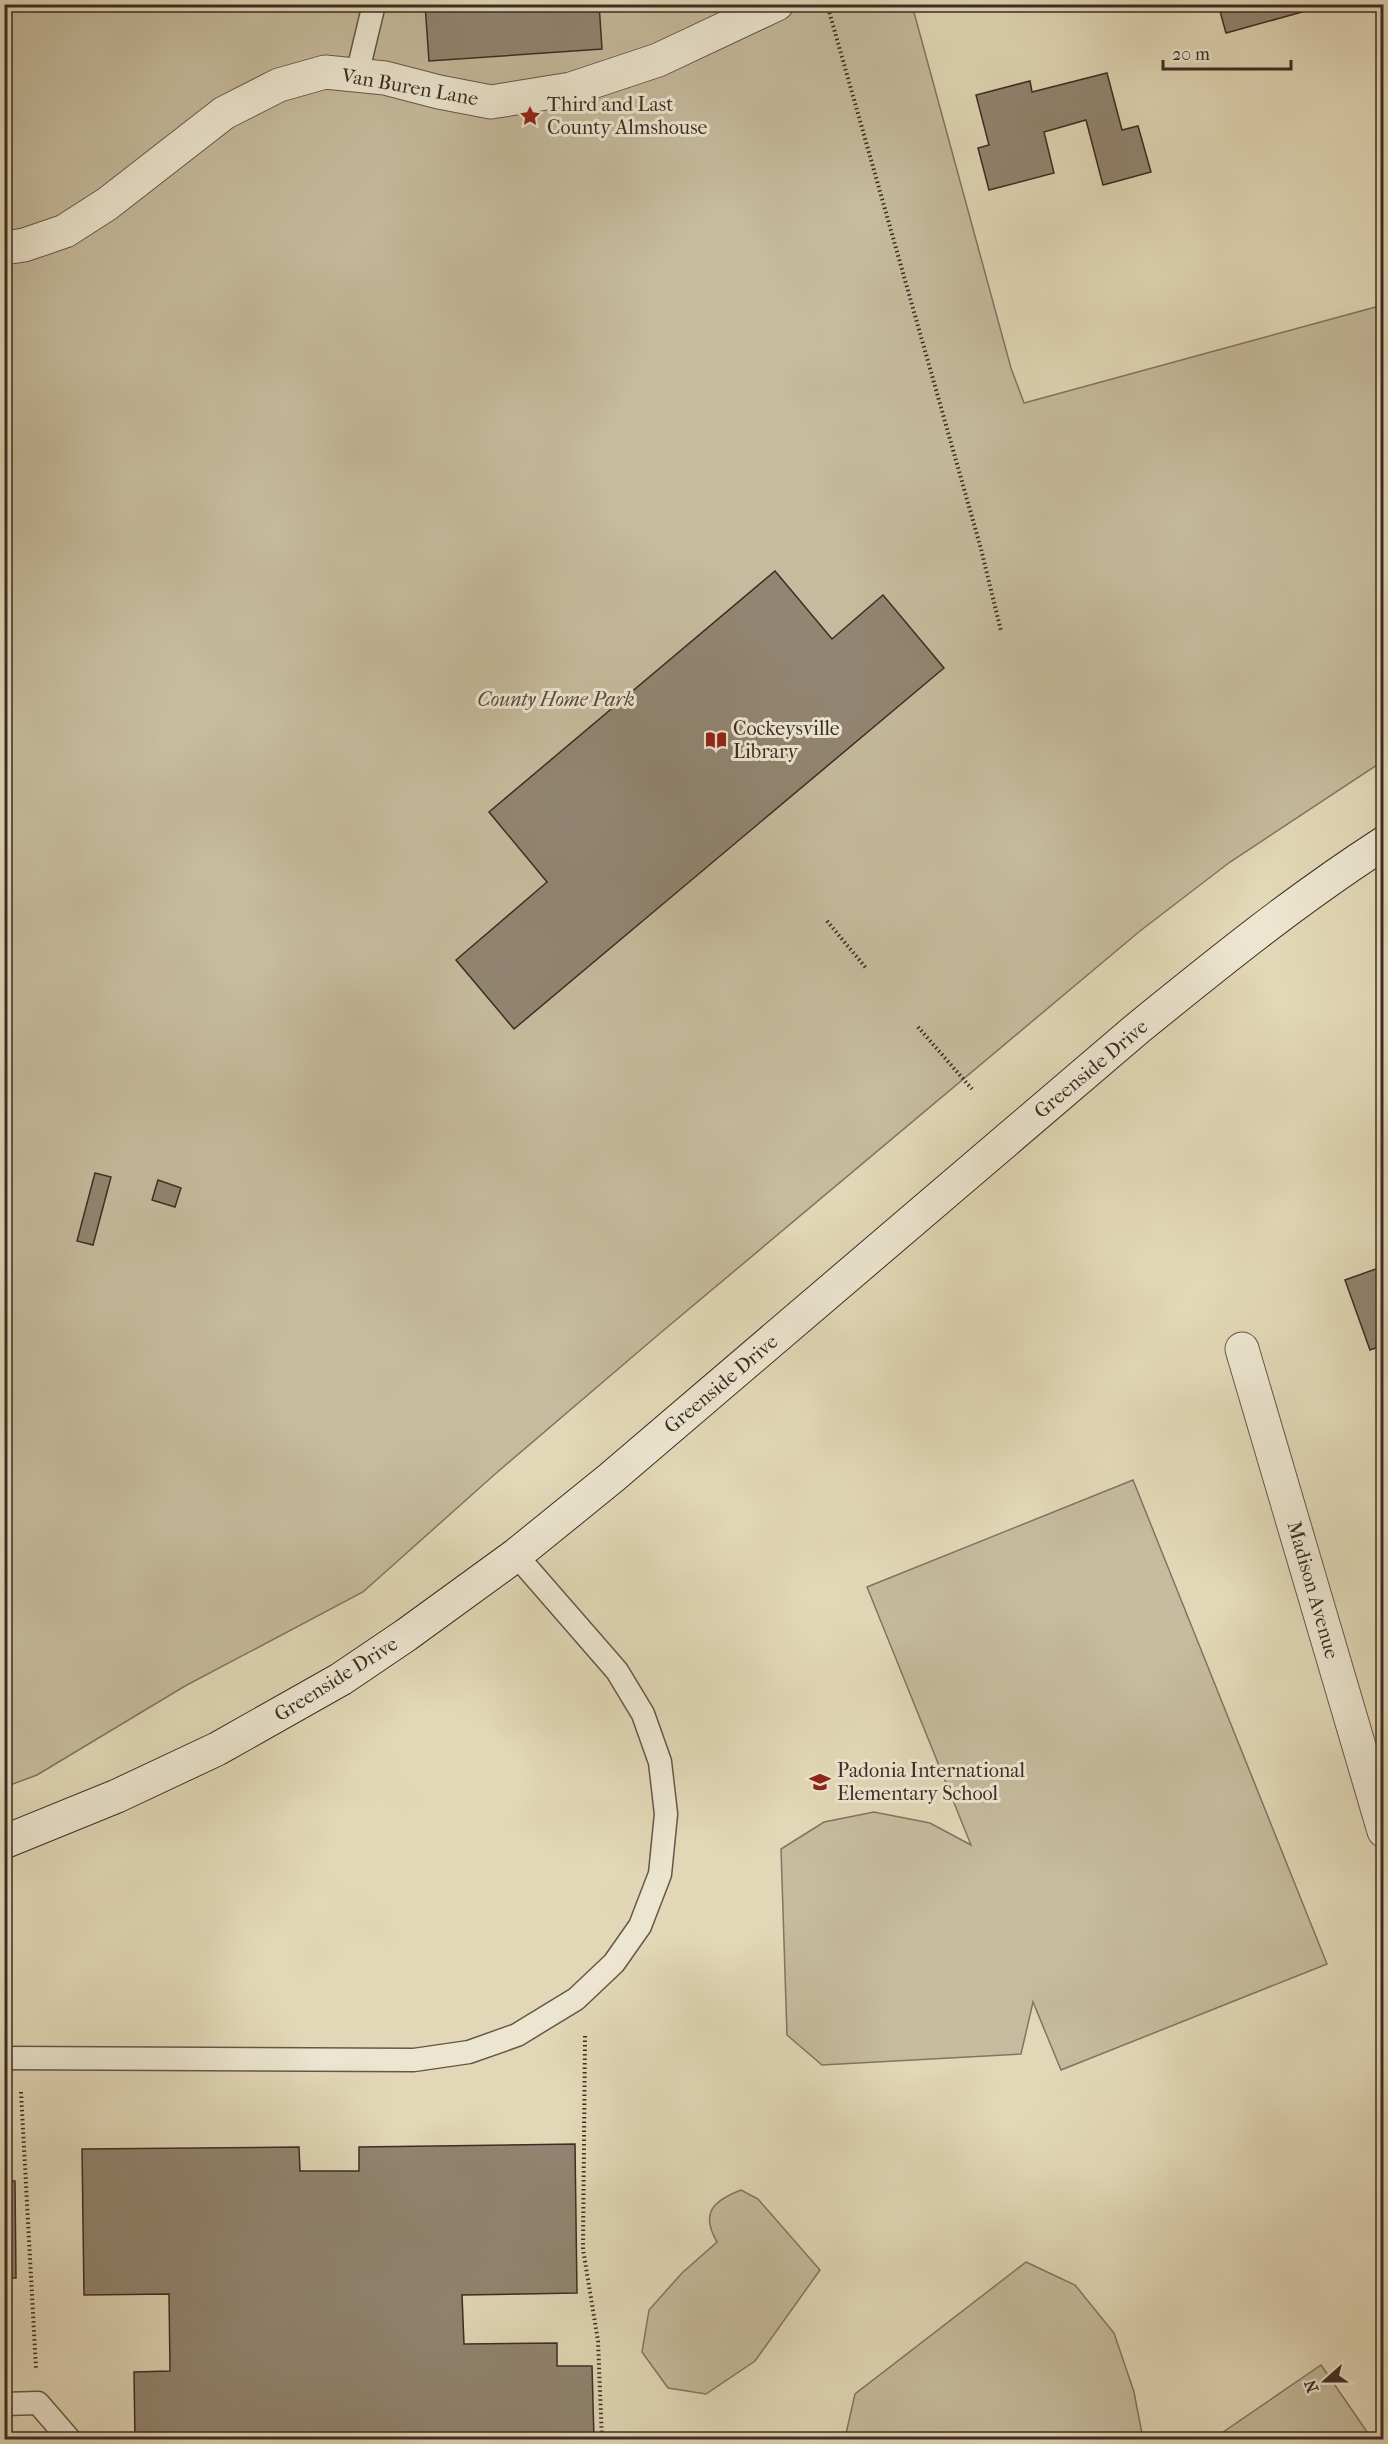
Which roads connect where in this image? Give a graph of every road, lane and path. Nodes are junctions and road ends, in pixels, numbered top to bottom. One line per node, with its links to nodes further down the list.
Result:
1 (374, 4): 4 (lane)
2 (777, 4): 4 (street, Van Buren Lane)
3 (827, 4): 6 (path)
4 (357, 75): 5 (street, Van Buren Lane)
5 (4, 248)
6 (1001, 631)
7 (1383, 843): 13 (street, Greenside Drive)
8 (827, 921): 9 (path)
9 (866, 968)
10 (918, 1027): 11 (path)
11 (972, 1089)
12 (1242, 1348): 14 (street, Madison Avenue)
13 (516, 1555): 15 (street, Greenside Drive); 17 (lane)
14 (1383, 1831)
15 (4, 1842)
16 (585, 2036): 22 (path)
17 (4, 2058)
18 (20, 2090): 19 (path)
19 (38, 2403): 20 (lane); 21 (lane)
20 (4, 2404)
21 (70, 2439)
22 (602, 2439)

